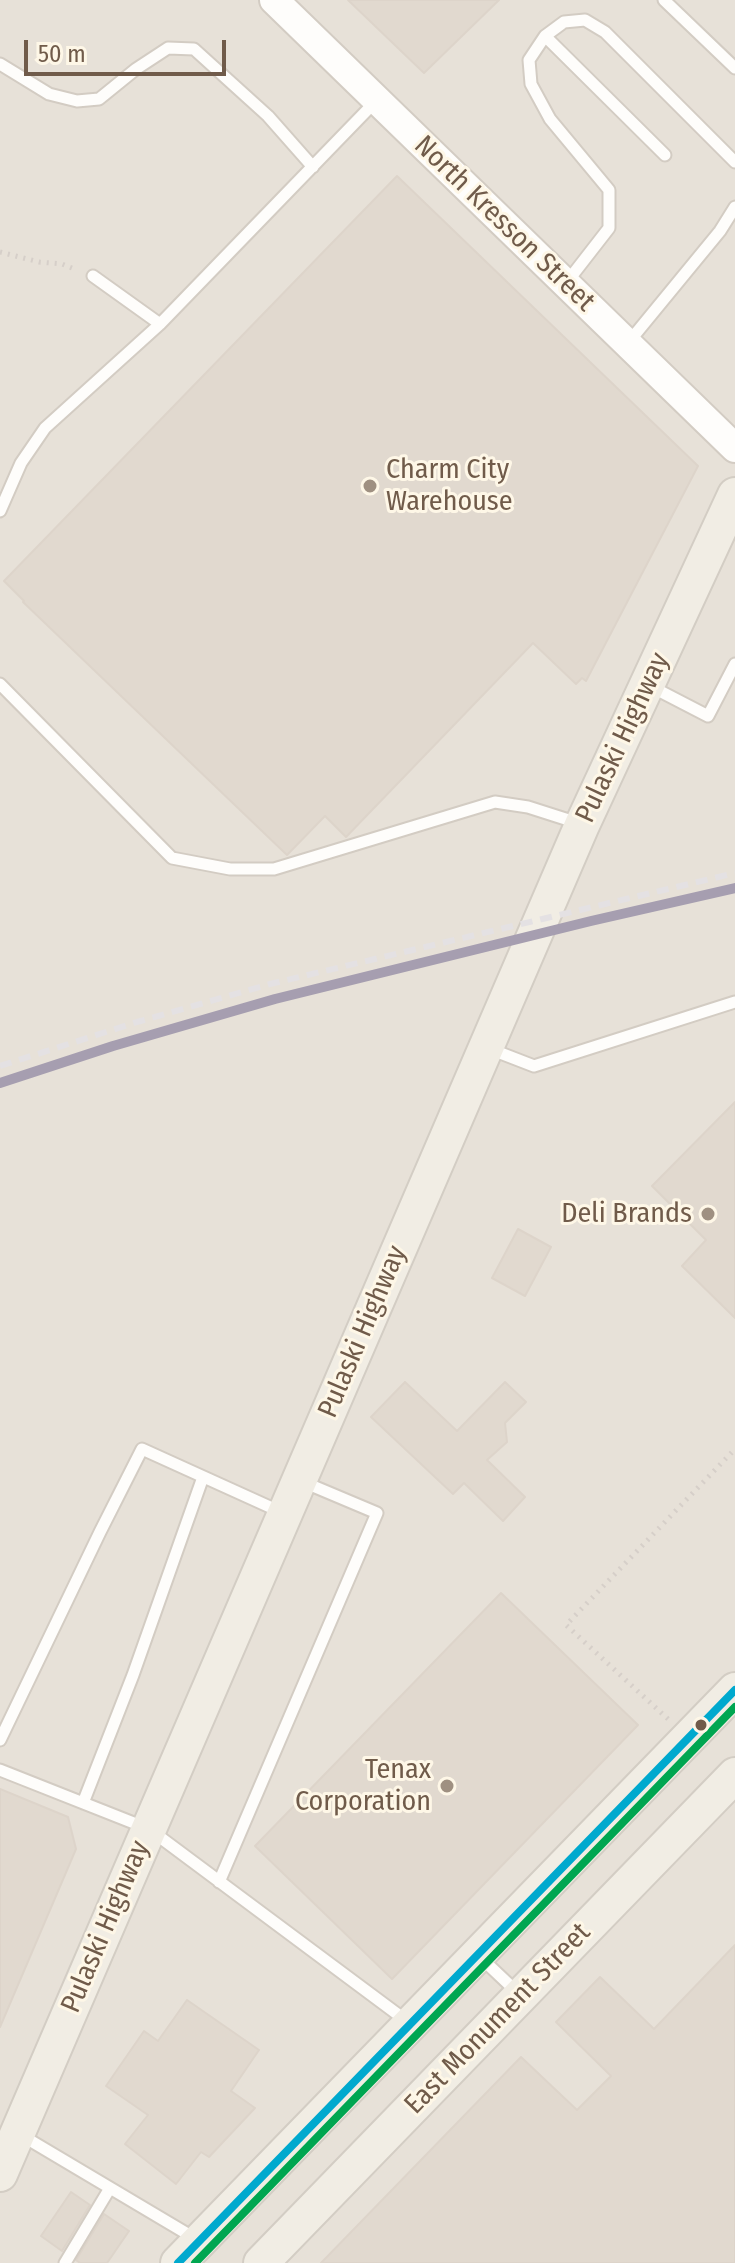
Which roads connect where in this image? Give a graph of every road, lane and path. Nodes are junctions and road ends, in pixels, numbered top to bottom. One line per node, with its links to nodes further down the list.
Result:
1 (274, 0): 6 (street, North Kresson Street)
2 (664, 0): 5 (lane)
3 (545, 36): 7 (lane); 8 (lane); 13 (lane)
4 (0, 64): 9 (lane)
5 (735, 68)
6 (377, 100): 9 (lane); 13 (street, North Kresson Street)
7 (665, 155)
8 (735, 162)
9 (313, 167): 14 (lane)
10 (735, 207): 15 (lane)
11 (0, 252): 12 (path)
12 (93, 276): 14 (lane)
13 (566, 284): 15 (street, North Kresson Street)
14 (160, 324): 18 (lane)
15 (628, 344): 16 (street, North Kresson Street)
16 (735, 448)
17 (735, 495): 21 (main road, Pulaski Highway)
18 (0, 511)
19 (735, 664): 21 (lane)
20 (0, 684): 22 (lane)
21 (647, 684): 22 (main road, Pulaski Highway)
22 (582, 825): 24 (main road, Pulaski Highway)
23 (735, 1002): 24 (lane)
24 (486, 1048): 27 (main road, Pulaski Highway)
25 (735, 1449): 30 (path)
26 (203, 1477): 28 (lane); 31 (lane); 34 (lane)
27 (299, 1480): 28 (main road, Pulaski Highway); 36 (lane)
28 (285, 1514): 35 (main road, Pulaski Highway)
29 (735, 1690): 30 (main road)
30 (688, 1738): 37 (main road)
31 (0, 1740)
32 (0, 1770): 34 (lane)
33 (735, 1775): 38 (main road, East Monument Street)
34 (83, 1803): 35 (lane)
35 (149, 1829): 36 (lane); 40 (main road, Pulaski Highway)
36 (219, 1882): 39 (lane)
37 (477, 1955): 38 (lane); 39 (main road)
38 (520, 1995): 45 (main road, East Monument Street)
39 (410, 2024): 43 (main road)
40 (18, 2133): 41 (main road, Pulaski Highway); 42 (lane)
41 (0, 2174)
42 (110, 2188): 43 (lane); 44 (lane)
43 (189, 2252)
44 (65, 2263)
45 (261, 2263)

